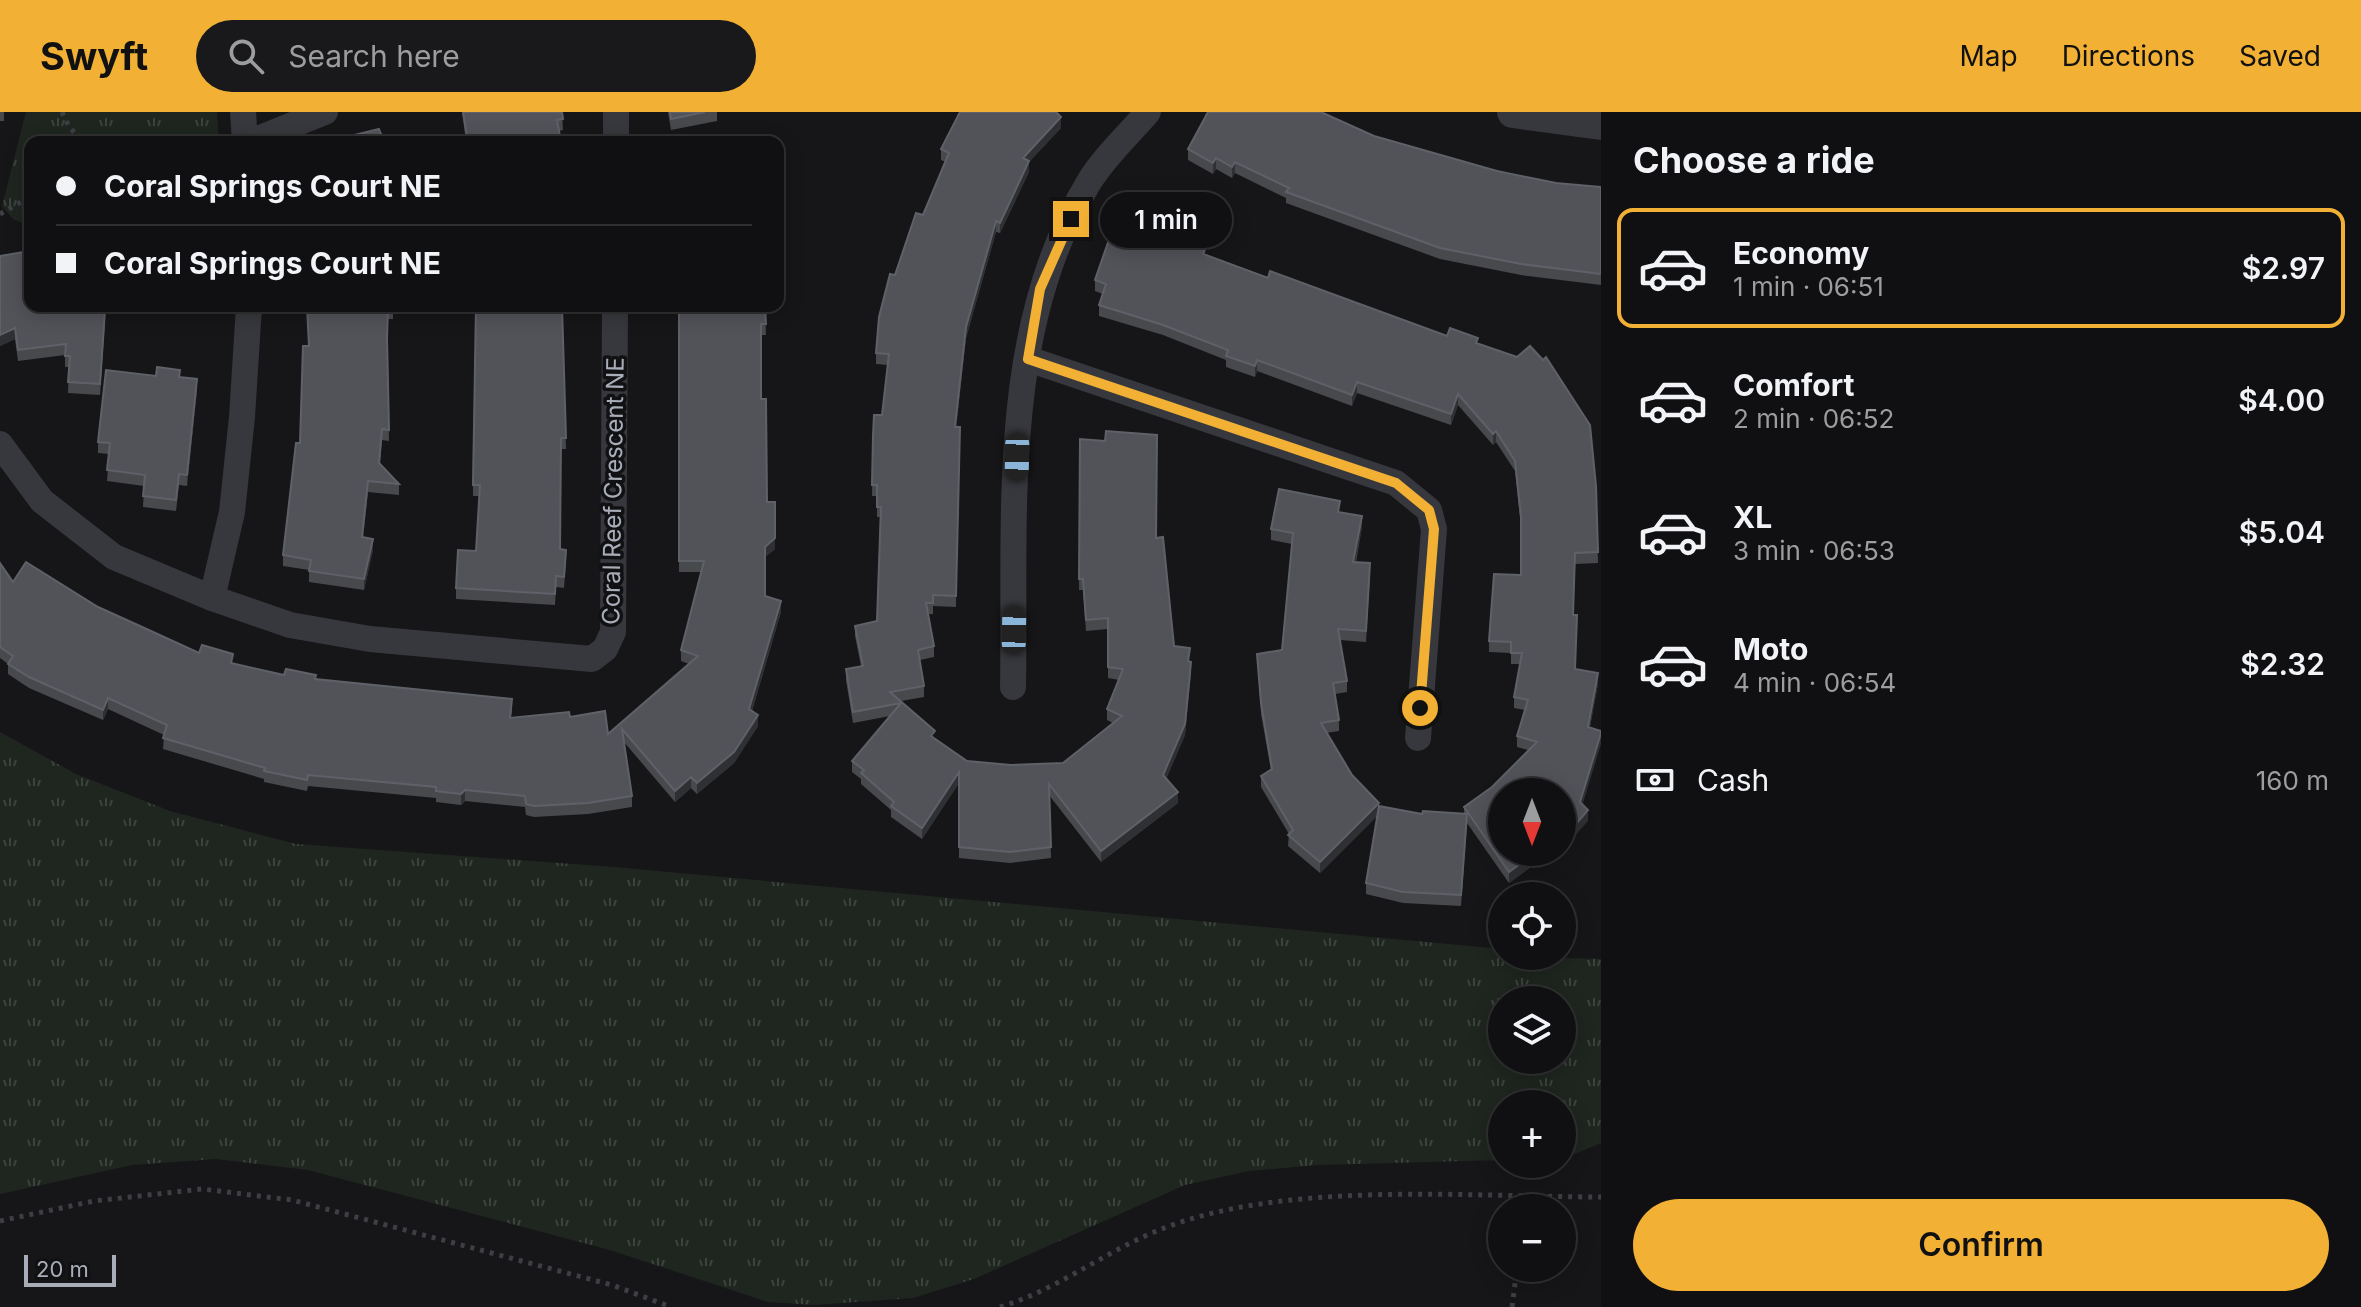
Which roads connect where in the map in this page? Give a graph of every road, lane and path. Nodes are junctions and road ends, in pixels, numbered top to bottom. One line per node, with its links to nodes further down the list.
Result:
1 (62, 112): 8 (path)
2 (243, 112): 9 (street)
3 (325, 112): 10 (street)
4 (616, 112): 11 (street)
5 (1148, 112): 16 (street)
6 (1513, 112): 7 (street)
7 (1601, 124)
8 (78, 136)
9 (247, 136)
10 (263, 136)
11 (616, 136)
12 (24, 200): 13 (path)
13 (3, 212)
14 (249, 312): 18 (street)
15 (615, 312): 18 (street, Coral Reef Crescent NE)
16 (1028, 359): 19 (street); 20 (street)
17 (0, 444): 18 (street)
18 (212, 598)
19 (1013, 687)
20 (1418, 738)
21 (1488, 1197): 27 (path)
22 (1576, 1197): 23 (path)
23 (1601, 1197)
24 (0, 1221): 26 (path)
25 (1515, 1282): 28 (path)
26 (671, 1307)
27 (1000, 1307)
28 (1512, 1307)

